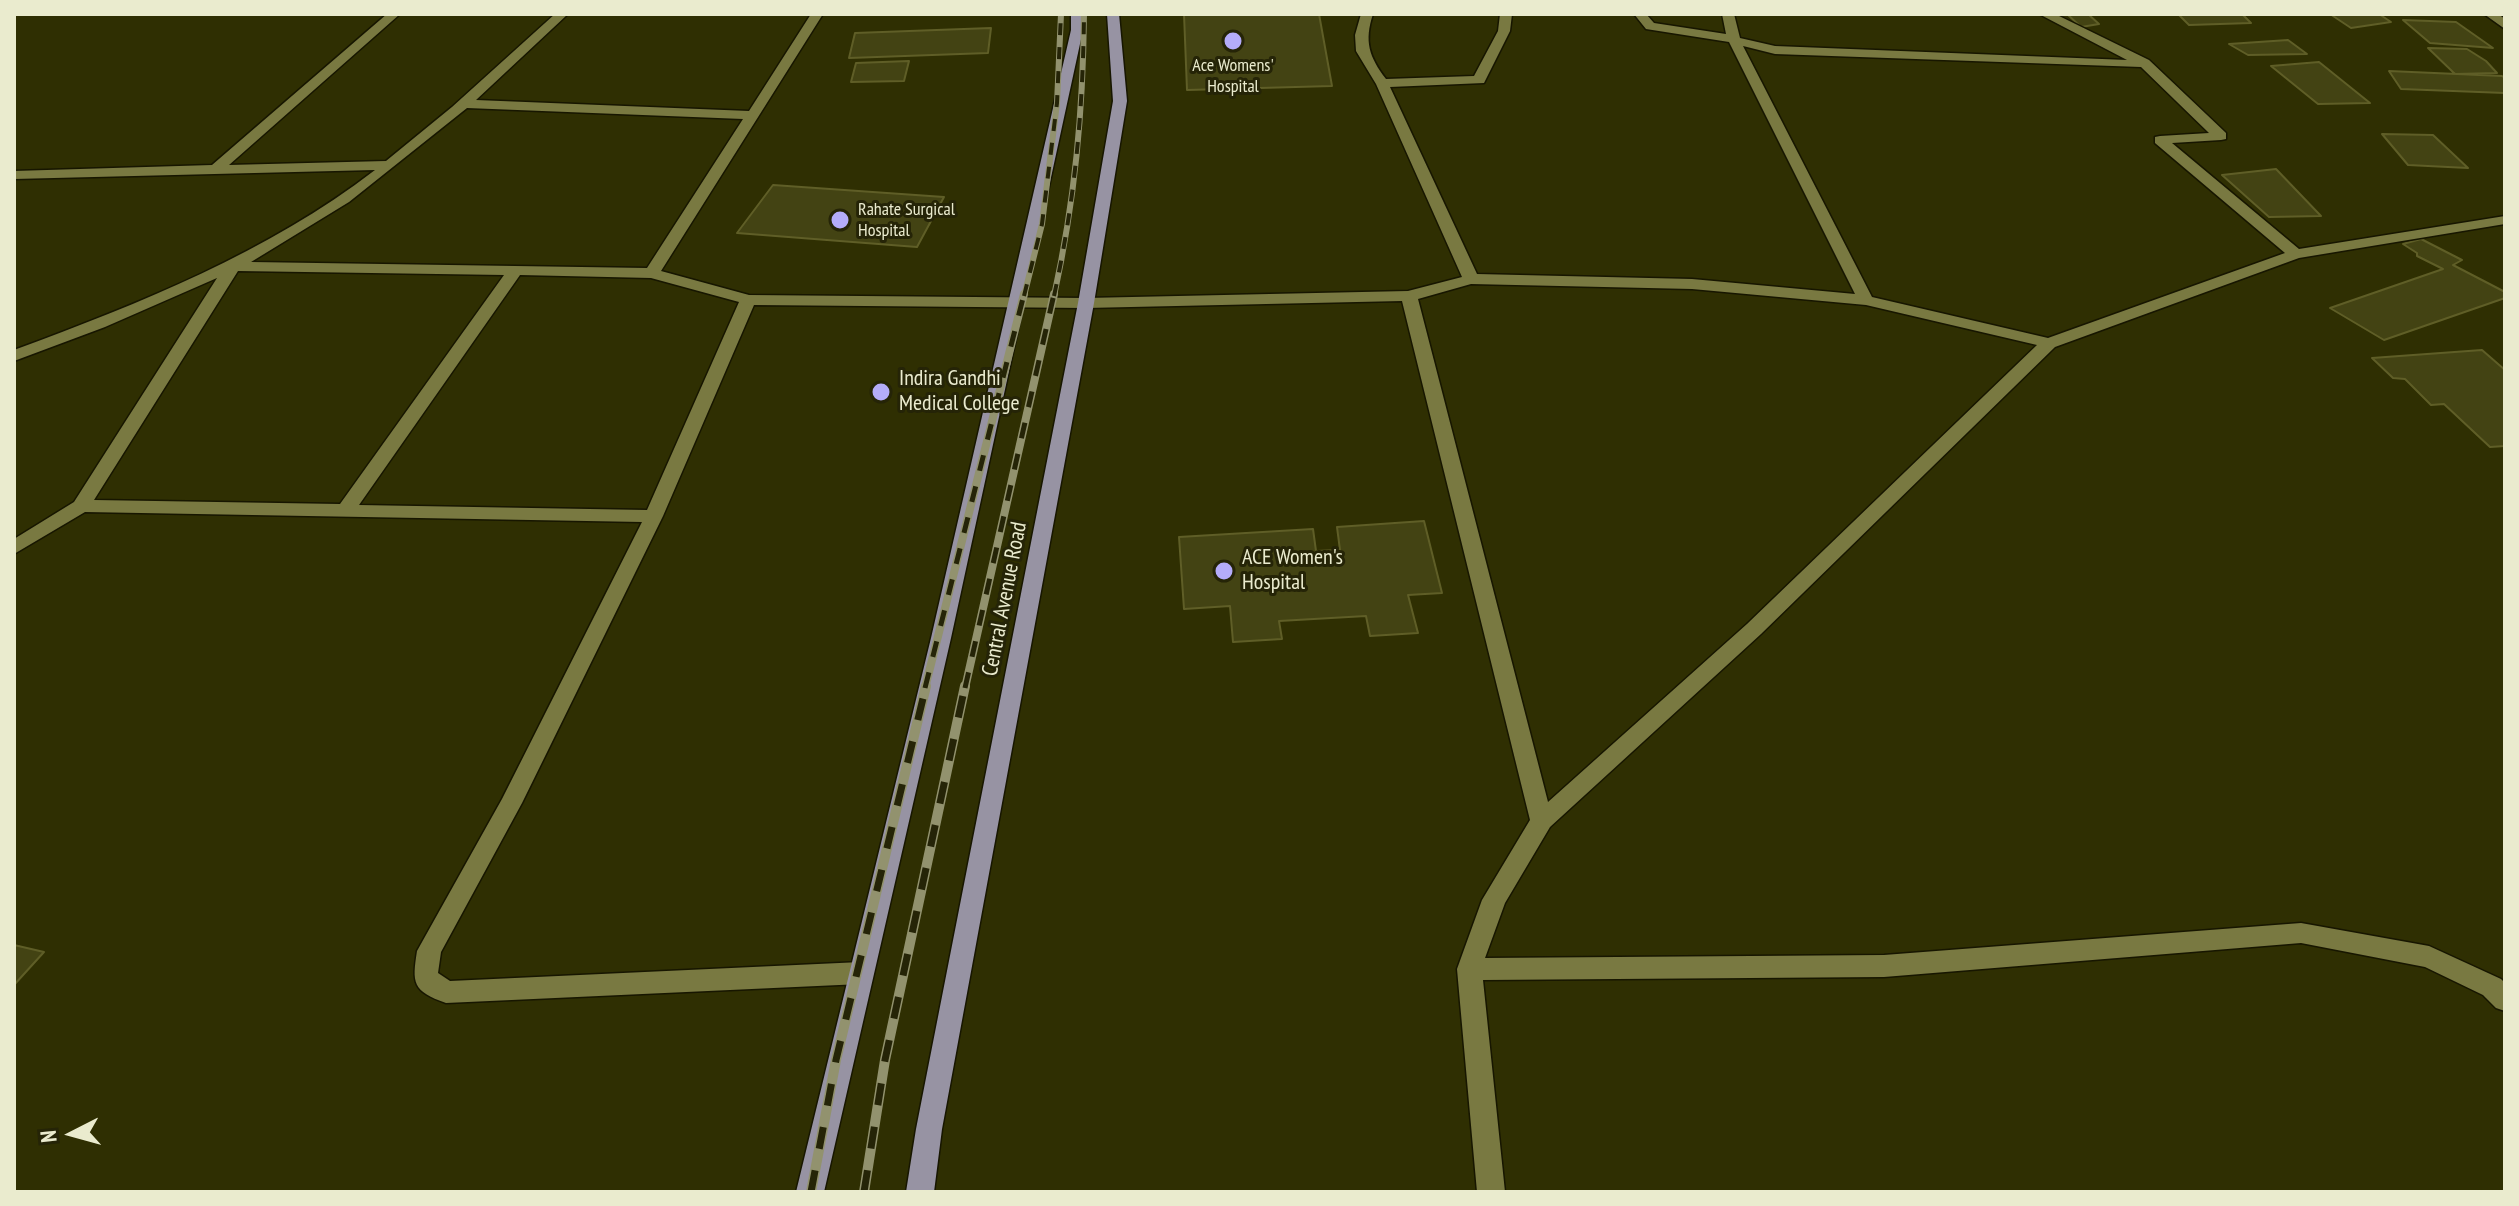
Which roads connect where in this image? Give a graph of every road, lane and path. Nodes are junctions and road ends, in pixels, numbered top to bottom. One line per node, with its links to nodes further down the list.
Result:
1 (394, 14): 19 (street)
2 (562, 14): 16 (street)
3 (817, 14): 17 (street)
4 (1077, 14): 30 (main road)
5 (1113, 14): 31 (main road, Central Avenue Road)
6 (1367, 14): 15 (street)
7 (1506, 14): 15 (street)
8 (1640, 14): 13 (street)
9 (1728, 14): 13 (street)
10 (2045, 14): 14 (street)
11 (2490, 14): 12 (street)
12 (2505, 25)
13 (1734, 40): 14 (street); 29 (street)
14 (2144, 63): 22 (street)
15 (1382, 83): 26 (street)
16 (466, 104): 17 (street); 18 (street)
17 (751, 115): 25 (street)
18 (388, 165): 19 (street); 23 (street)
19 (216, 169): 20 (street)
20 (14, 175)
21 (2505, 220): 22 (street)
22 (2296, 254): 32 (street)
23 (233, 266): 24 (street); 33 (street); 34 (street)
24 (515, 271): 25 (street); 35 (street)
25 (652, 273): 28 (street)
26 (1471, 279): 27 (street); 29 (street)
27 (1409, 296): 31 (street); 38 (street)
28 (748, 300): 30 (street); 36 (street)
29 (1866, 300): 32 (street)
30 (1016, 303): 31 (street); 40 (main road)
31 (1086, 303): 43 (main road, Central Avenue Road)
32 (2049, 343): 38 (street)
33 (14, 356)
34 (81, 506): 35 (street); 37 (street)
35 (346, 510): 36 (street)
36 (654, 516): 40 (street)
37 (14, 548)
38 (1542, 821): 39 (street)
39 (1469, 969): 41 (street); 44 (street)
40 (861, 973): 42 (main road)
41 (2505, 1000)
42 (810, 1192)
43 (920, 1192)
44 (1491, 1192)

